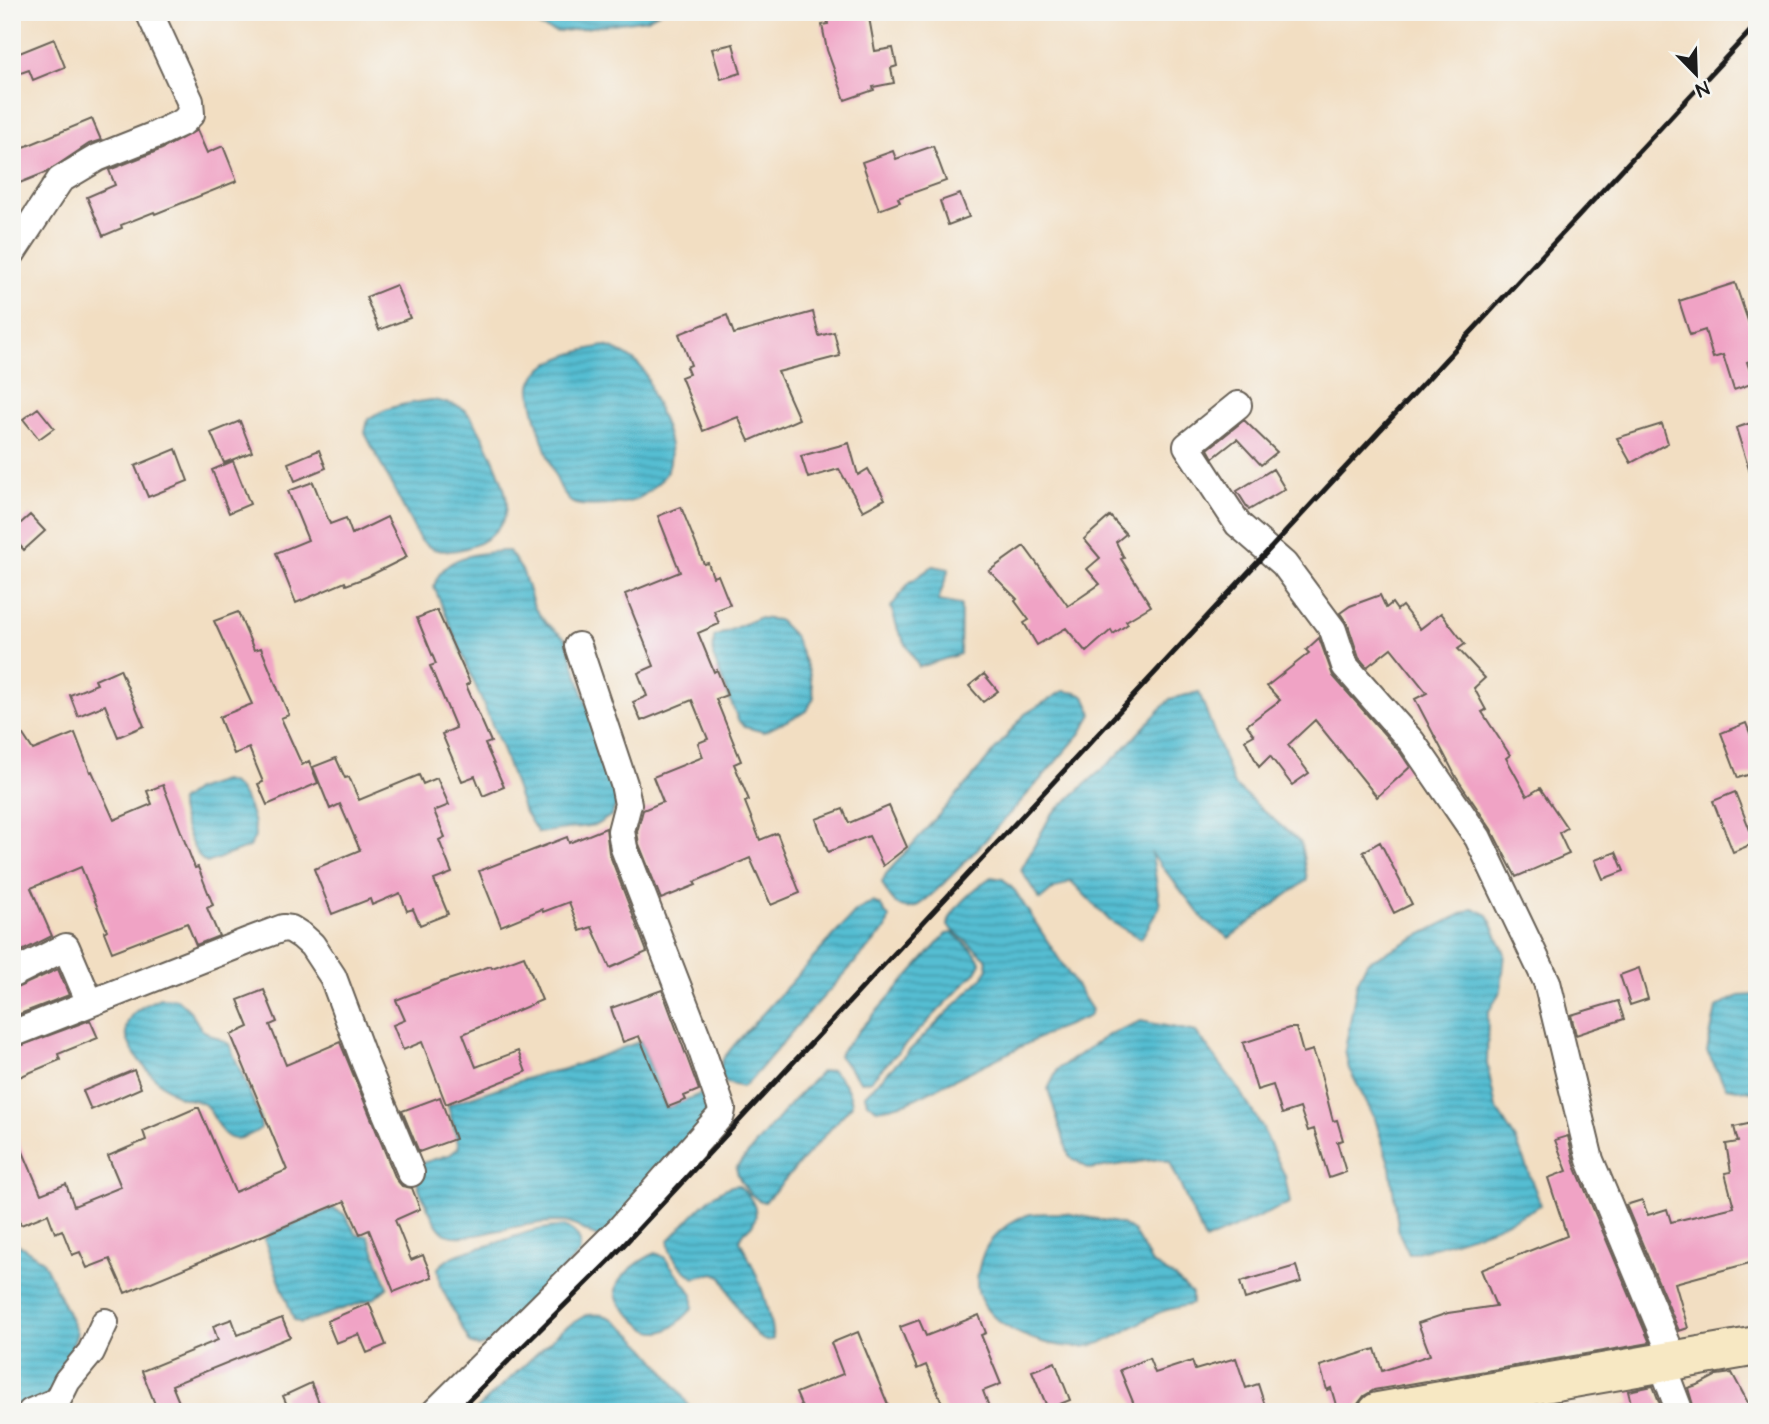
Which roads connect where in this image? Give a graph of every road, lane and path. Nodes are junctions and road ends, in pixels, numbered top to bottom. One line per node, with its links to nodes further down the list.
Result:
1 (149, 12): 2 (street)
2 (12, 253)
3 (1238, 405): 11 (street)
4 (578, 646): 13 (street)
5 (12, 974): 6 (street)
6 (90, 1003): 7 (street); 8 (street)
7 (12, 1034)
8 (411, 1172)
9 (105, 1322): 12 (street)
10 (1757, 1346): 11 (main road)
11 (1668, 1361): 14 (main road); 15 (street)
12 (31, 1412)
13 (435, 1412)
14 (1378, 1412)
15 (1680, 1412)

